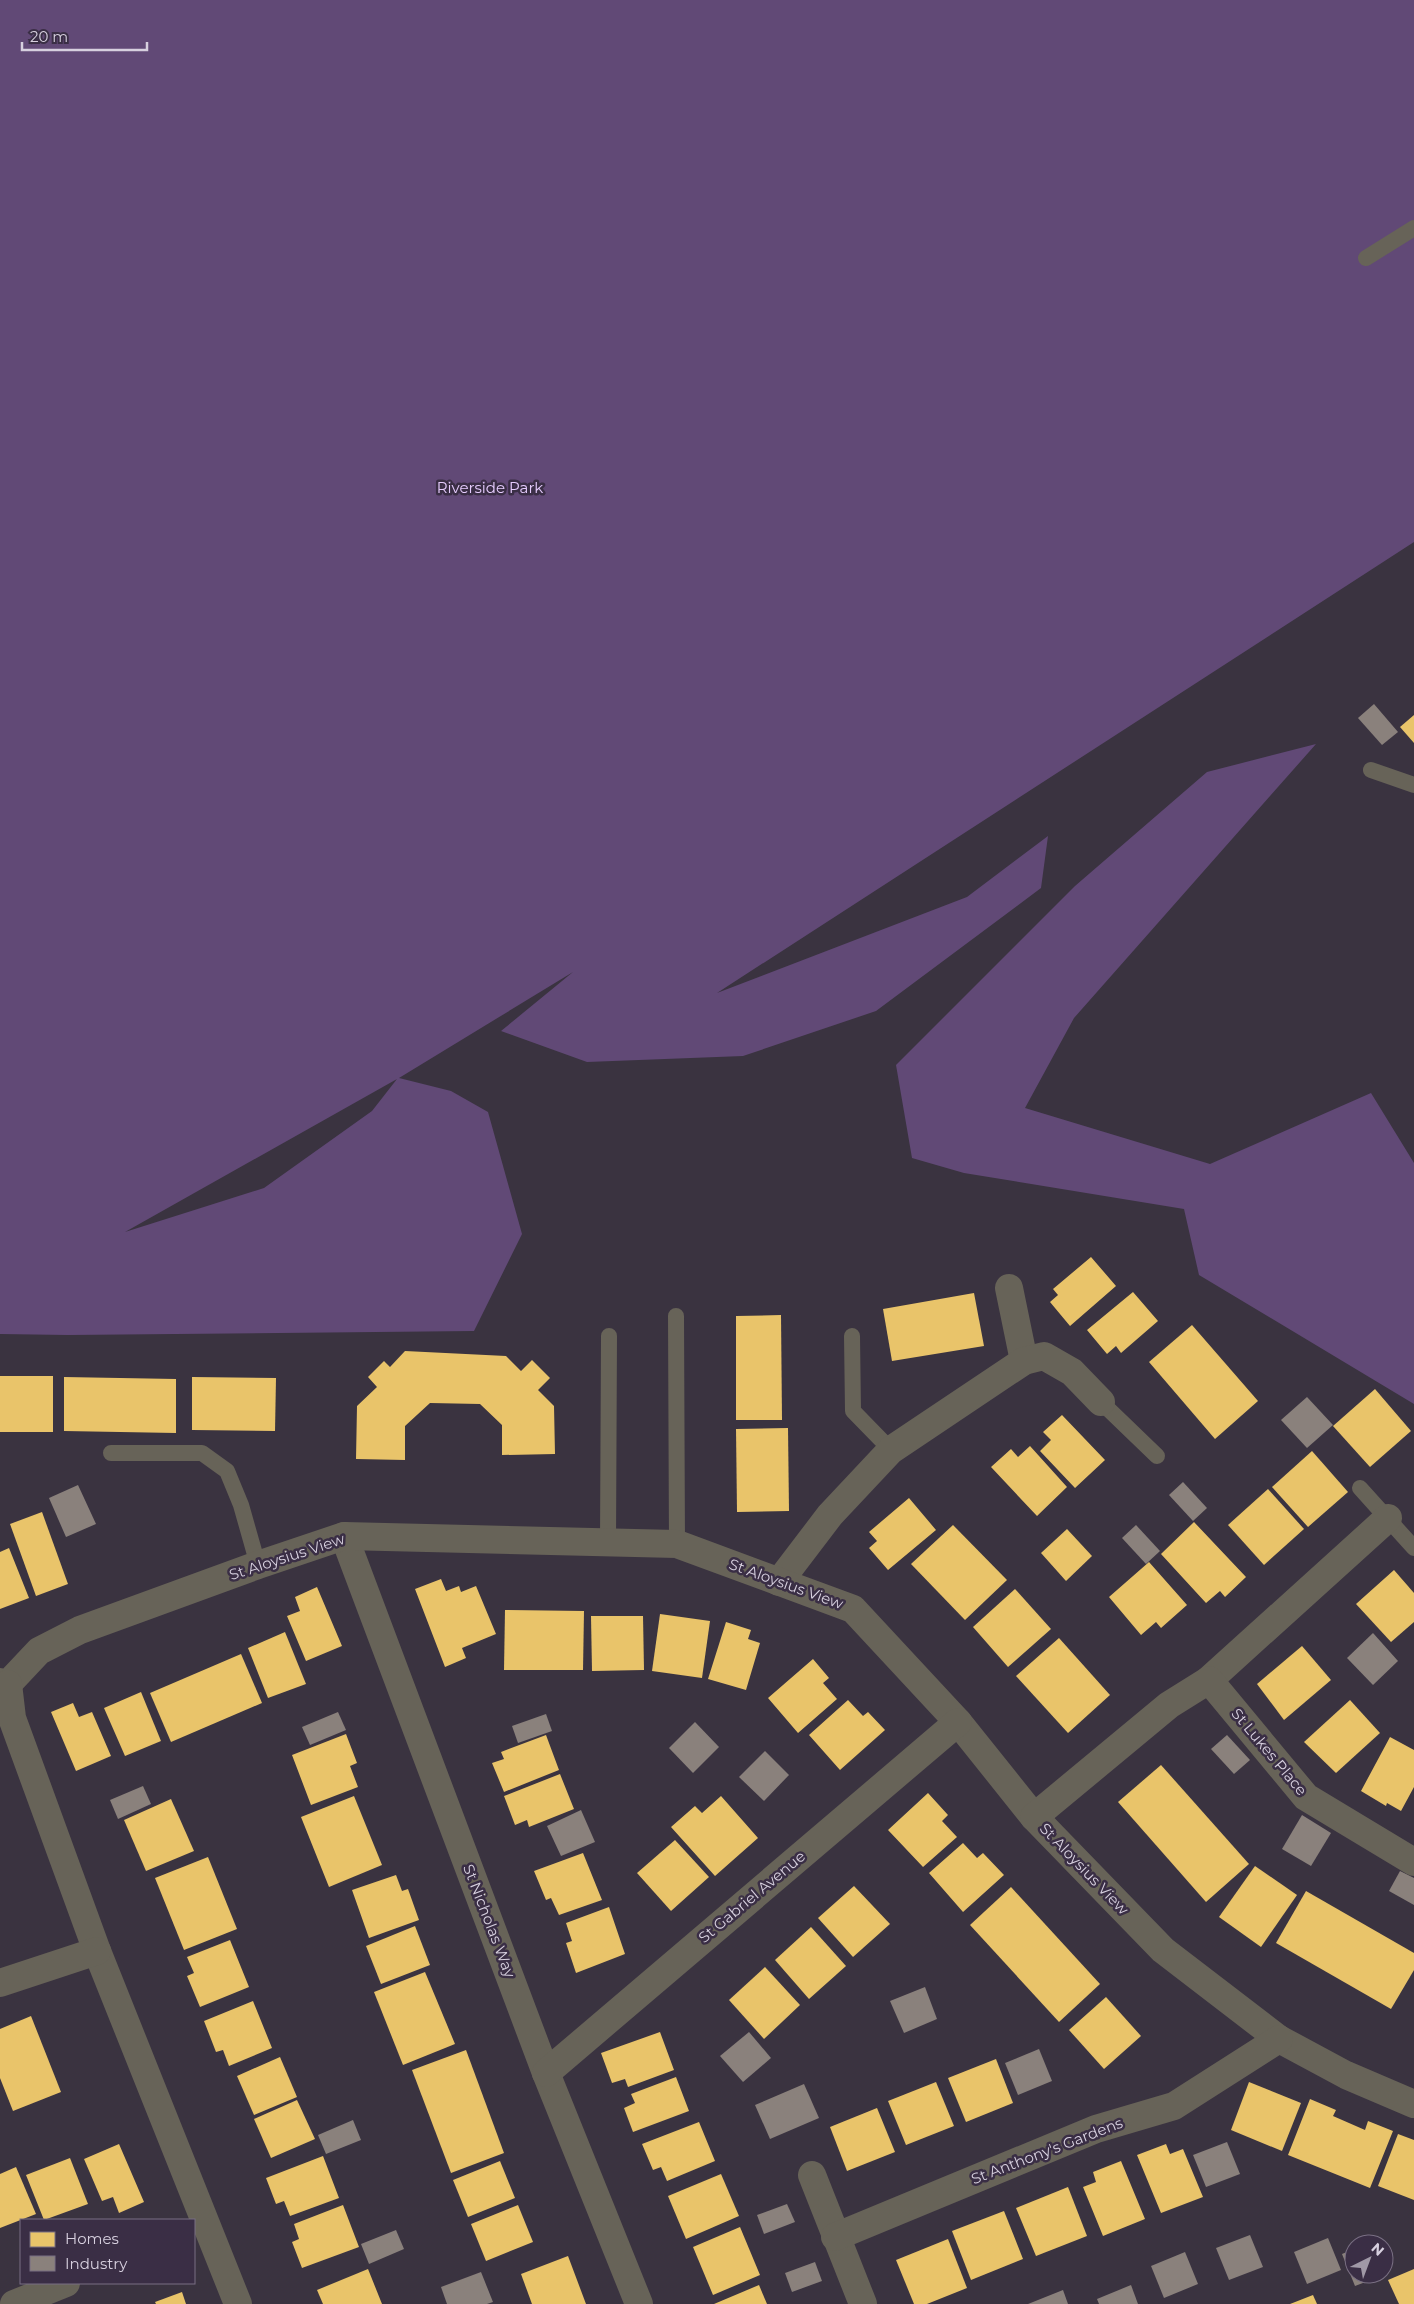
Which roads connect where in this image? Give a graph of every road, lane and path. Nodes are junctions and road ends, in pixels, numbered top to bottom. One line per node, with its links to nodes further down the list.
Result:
1 (1414, 228): 2 (lane)
2 (1366, 258)
3 (1372, 770): 4 (lane)
4 (1414, 785)
5 (1009, 1288): 9 (street)
6 (676, 1316): 18 (lane)
7 (609, 1336): 17 (lane)
8 (852, 1336): 11 (lane)
9 (1024, 1361): 10 (street); 11 (street)
10 (1101, 1402): 13 (lane)
11 (891, 1450): 21 (street)
12 (111, 1453): 20 (lane)
13 (1157, 1456)
14 (1360, 1488): 15 (lane)
15 (1388, 1518): 19 (lane); 22 (street)
16 (344, 1536): 17 (street, St Aloysius View); 20 (street, St Aloysius View); 30 (street, St Nicholas Way)
17 (608, 1542): 18 (street, St Aloysius View)
18 (677, 1544): 21 (street, St Aloysius View)
19 (1414, 1548)
20 (258, 1565): 23 (street, St Aloysius View)
21 (779, 1582): 24 (street, St Aloysius View)
22 (1209, 1680): 25 (street); 26 (street, St Lukes Place)
23 (4, 1683): 27 (street)
24 (958, 1722): 25 (street, St Aloysius View); 30 (street, St Gabriel Avenue)
25 (1034, 1817): 29 (street, St Aloysius View)
26 (1414, 1862)
27 (97, 1951): 28 (street); 33 (street)
28 (0, 1983)
29 (1278, 2039): 31 (street, St Aloysius View); 34 (street, St Anthony's Gardens)
30 (546, 2073): 38 (street, St Nicholas Way)
31 (1411, 2095)
32 (812, 2176): 34 (street)
33 (201, 2227): 37 (street)
34 (835, 2237): 39 (street)
35 (64, 2284): 36 (street)
36 (14, 2304)
37 (238, 2304)
38 (639, 2304)
39 (863, 2304)

